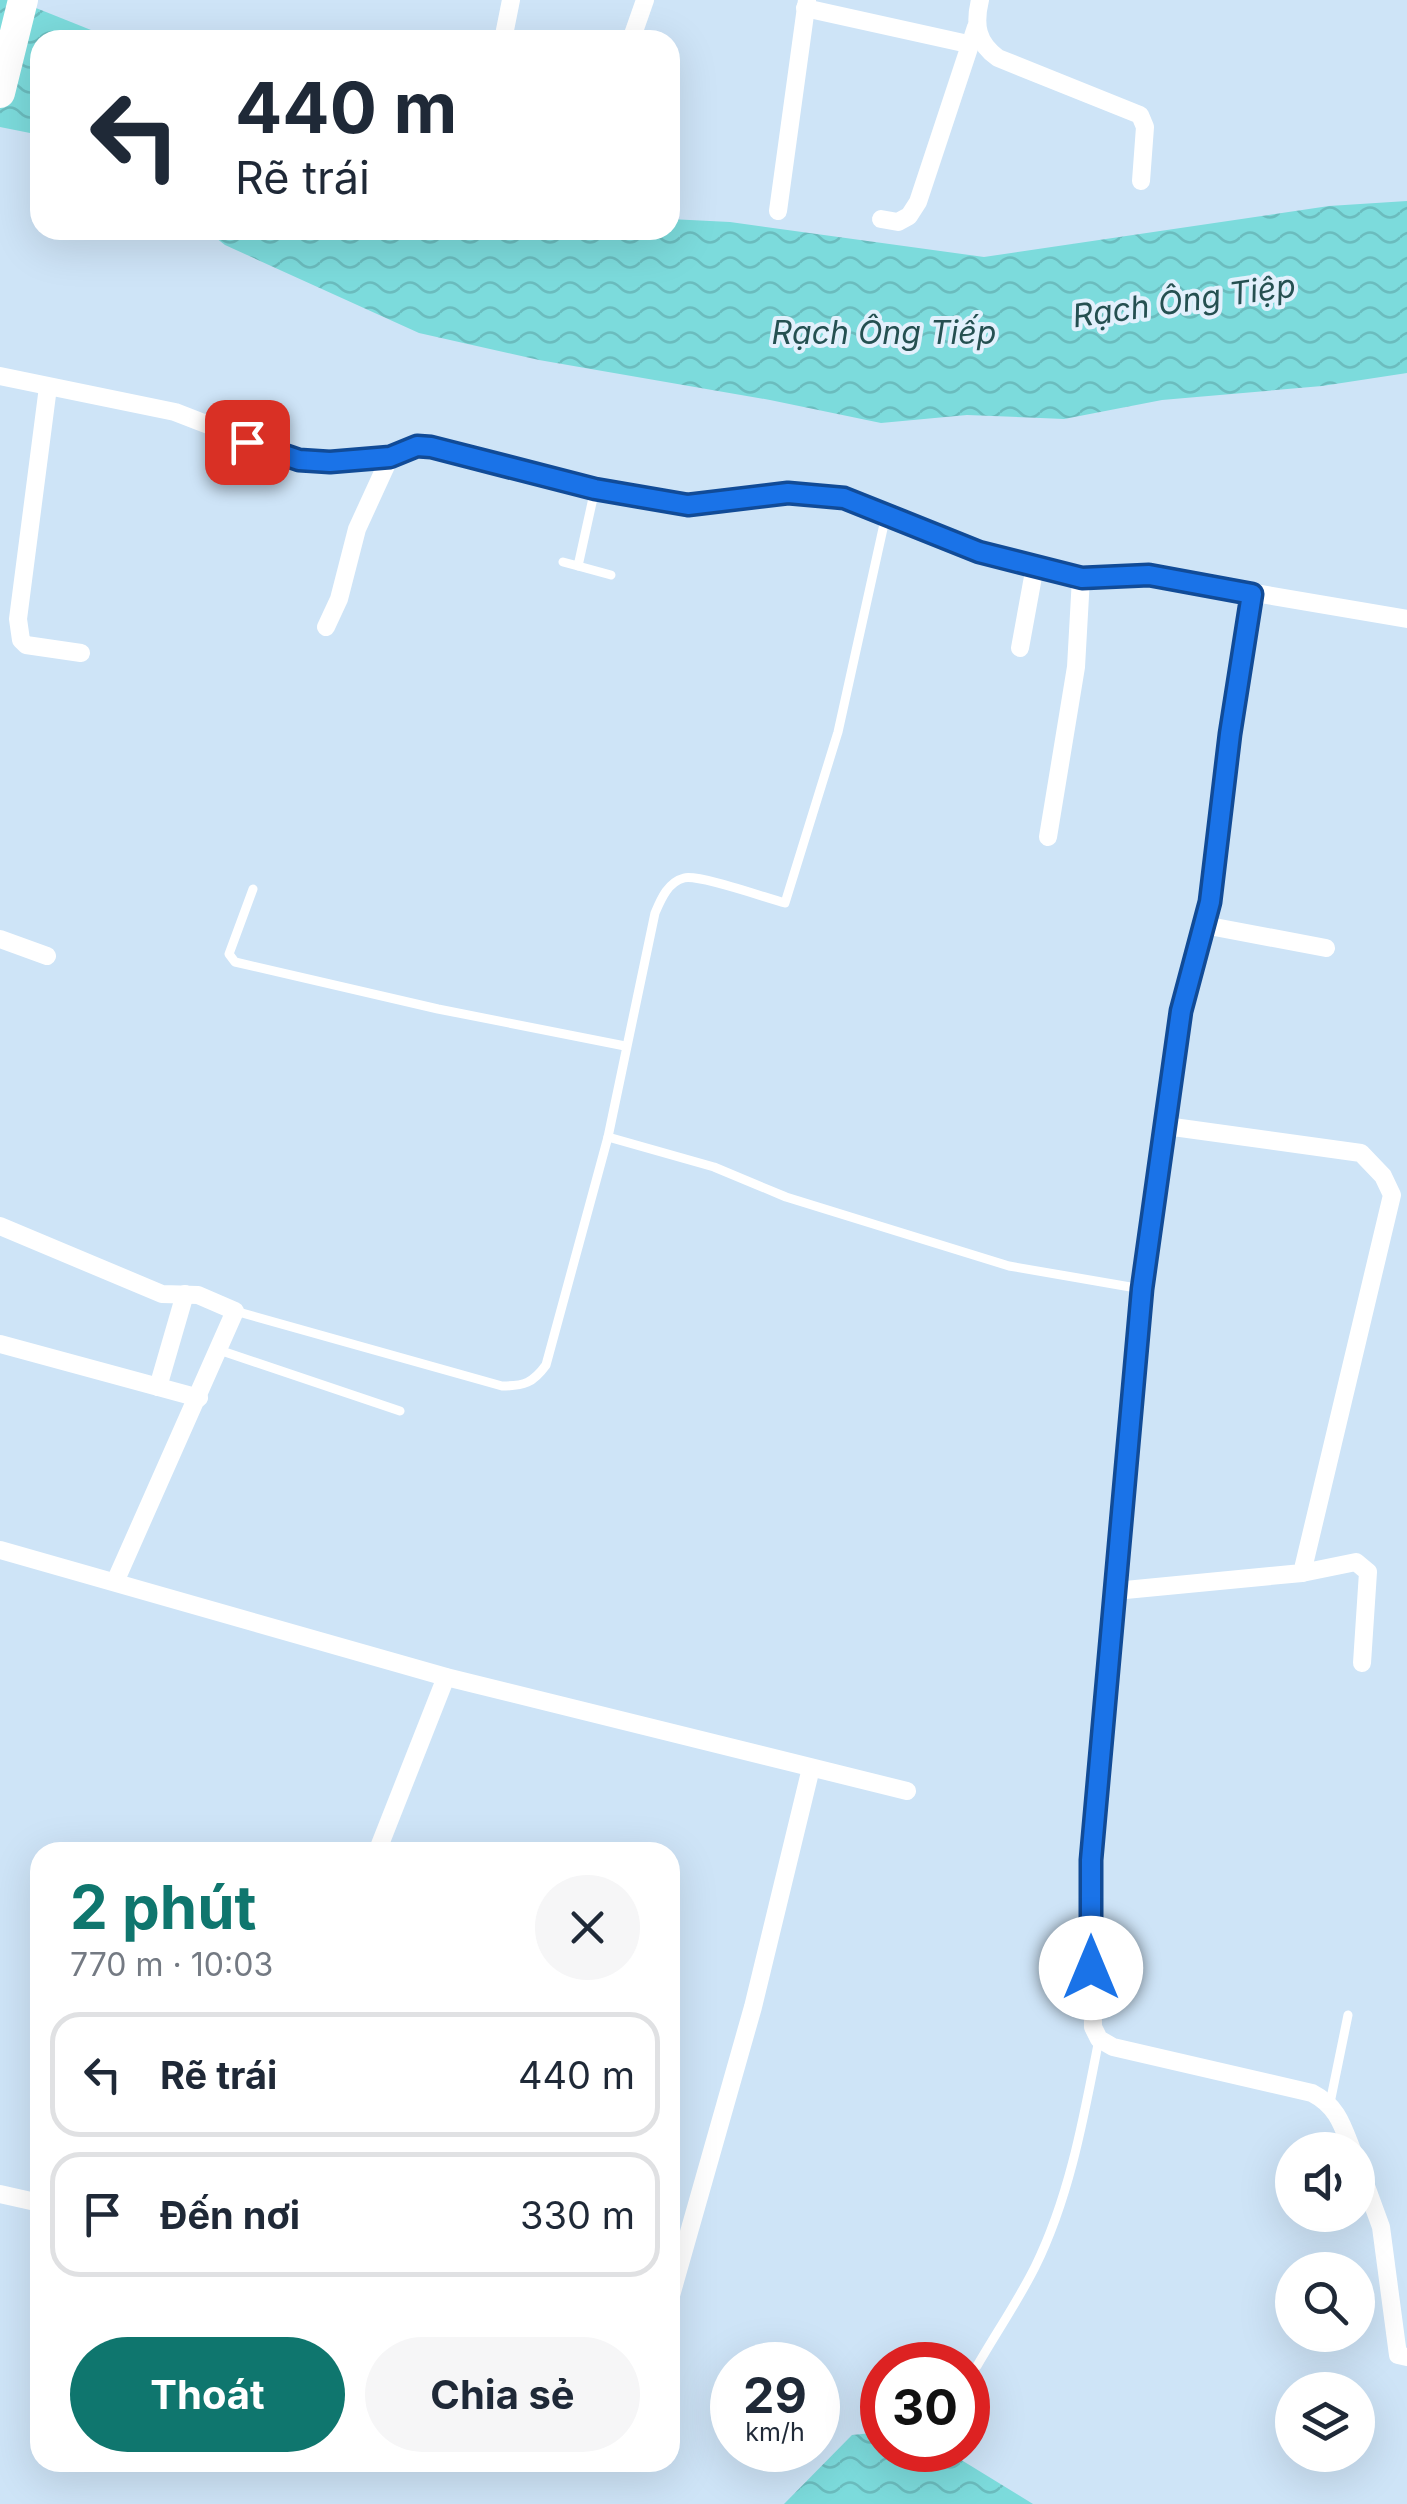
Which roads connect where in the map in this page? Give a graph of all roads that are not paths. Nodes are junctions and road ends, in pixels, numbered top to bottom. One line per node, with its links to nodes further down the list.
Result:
1 (23, 0): 9 (main road)
2 (511, 0): 6 (street)
3 (644, 0): 7 (street)
4 (980, 0): 8 (street)
5 (806, 4): 8 (street); 11 (street)
6 (506, 30)
7 (634, 30)
8 (972, 35): 10 (street); 12 (street)
9 (0, 93)
10 (1141, 181)
11 (778, 211)
12 (881, 219)
13 (0, 376): 14 (street)
14 (48, 387): 15 (street); 27 (street)
15 (390, 457): 16 (street); 25 (street)
16 (595, 489): 17 (street); 19 (lane)
17 (886, 514): 20 (street); 34 (lane)
18 (563, 562): 19 (lane)
19 (578, 566): 21 (lane)
20 (1035, 566): 22 (street); 26 (street)
21 (611, 575)
22 (1082, 578): 23 (street); 28 (street)
23 (1252, 594): 24 (street); 30 (street)
24 (1407, 619)
25 (326, 627)
26 (1020, 648)
27 (81, 652)
28 (1048, 837)
29 (253, 889): 34 (lane)
30 (1204, 925): 32 (street); 35 (street)
31 (0, 939): 33 (street)
32 (1326, 948)
33 (46, 956)
34 (625, 1046): 36 (lane)
35 (1166, 1126): 38 (street); 47 (street)
36 (608, 1136): 38 (lane); 40 (lane)
37 (0, 1226): 39 (street)
38 (1142, 1289): 49 (street)
39 (192, 1295): 40 (street); 43 (street)
40 (236, 1311): 42 (street)
41 (0, 1344): 43 (street)
42 (218, 1350): 44 (street); 45 (lane)
43 (158, 1387): 44 (street)
44 (198, 1398): 48 (street)
45 (400, 1411)
46 (0, 1550): 48 (street)
47 (1302, 1573): 49 (street); 50 (street)
48 (115, 1582): 51 (street)
49 (1115, 1591): 56 (street)
50 (1362, 1663)
51 (446, 1676): 52 (street); 54 (street)
52 (811, 1768): 53 (street); 62 (street)
53 (907, 1792)
54 (381, 1842)
55 (1348, 2015): 57 (lane)
56 (1099, 2039): 57 (street); 63 (lane)
57 (1330, 2103): 58 (street)
58 (1345, 2132)
59 (0, 2194): 60 (street)
60 (30, 2201)
61 (1375, 2211): 64 (street)
62 (680, 2264)
63 (990, 2345)
64 (1407, 2356)

